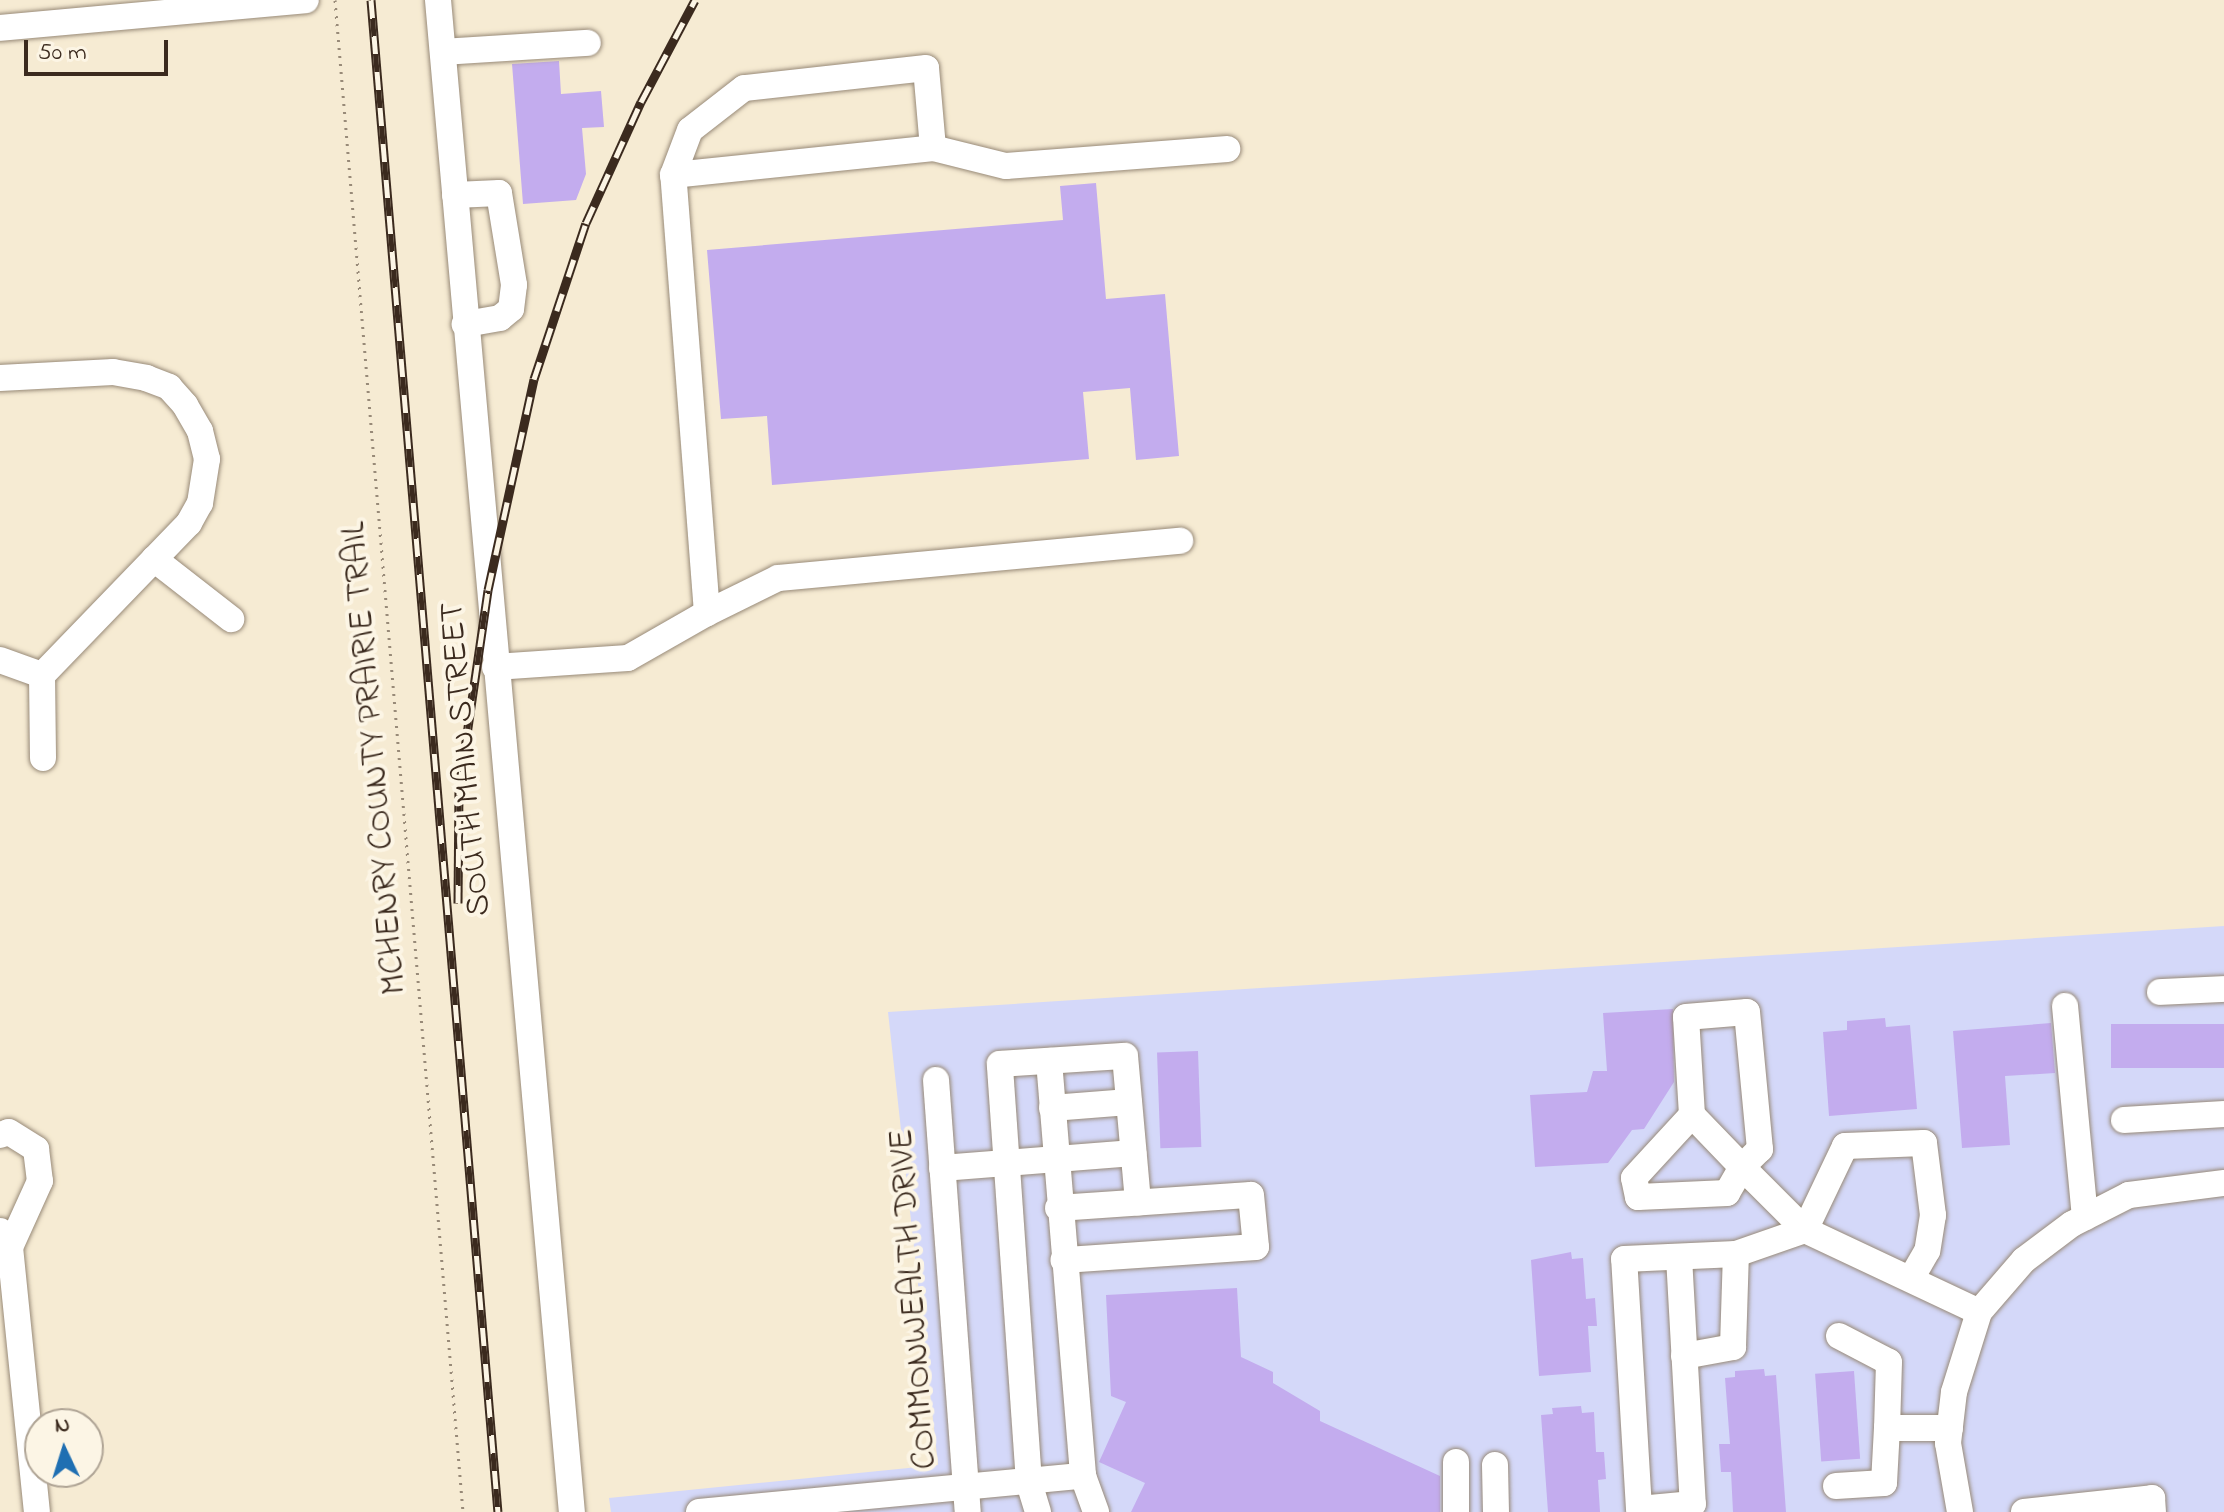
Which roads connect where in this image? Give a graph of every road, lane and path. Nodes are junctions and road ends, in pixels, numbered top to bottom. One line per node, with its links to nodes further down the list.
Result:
1 (306, 0): 4 (street)
2 (335, 0): 61 (path, MCHENRY COUNTY PRAIRIE TRAIL)
3 (438, 0): 6 (street, SOUTH MAIN STREET)
4 (0, 28)
5 (588, 43): 6 (street)
6 (443, 52): 10 (street, SOUTH MAIN STREET)
7 (933, 148): 8 (street); 9 (street); 9 (street)
8 (1227, 149)
9 (673, 175): 15 (street)
10 (455, 195): 11 (street, SOUTH MAIN STREET); 11 (street)
11 (465, 324): 18 (street, SOUTH MAIN STREET)
12 (0, 378): 14 (street)
13 (1180, 541): 15 (street)
14 (154, 559): 16 (street); 19 (street)
15 (707, 613): 18 (street)
16 (231, 619)
17 (0, 660): 19 (street)
18 (495, 667): 62 (street, SOUTH MAIN STREET)
19 (42, 675): 20 (street)
20 (43, 758)
21 (2224, 989): 22 (street)
22 (2160, 992)
23 (2065, 1006): 40 (street)
24 (1049, 1061): 26 (street); 27 (street); 34 (street)
25 (936, 1080): 36 (street, COMMONWEALTH DRIVE)
26 (1129, 1102): 27 (street); 32 (street)
27 (1052, 1108): 33 (street)
28 (2224, 1114): 30 (street)
29 (1692, 1115): 35 (street); 35 (street); 35 (street)
30 (2124, 1120)
31 (0, 1135): 42 (street)
32 (1133, 1153): 33 (street); 38 (street)
33 (1055, 1158): 34 (street); 39 (street)
34 (1006, 1162): 36 (street); 56 (street)
35 (1742, 1167): 41 (street)
36 (942, 1168): 58 (street, COMMONWEALTH DRIVE)
37 (2224, 1183): 40 (street)
38 (1138, 1202): 39 (street); 45 (street)
39 (1058, 1208): 45 (street)
40 (2085, 1217): 48 (street)
41 (1805, 1230): 43 (street); 46 (street); 46 (street)
42 (5, 1239): 47 (street)
43 (1736, 1254): 44 (street); 50 (street)
44 (1679, 1257): 50 (street); 50 (street)
45 (1063, 1260): 55 (street)
46 (1911, 1279): 48 (street)
47 (7, 1297): 60 (street)
48 (1979, 1312): 52 (street)
49 (1839, 1336): 51 (street)
50 (1684, 1356)
51 (1887, 1428): 52 (street); 57 (street)
52 (1950, 1428): 68 (street)
53 (1456, 1462): 66 (street)
54 (1495, 1465): 67 (street)
55 (1083, 1476): 56 (street); 65 (street)
56 (1029, 1482): 58 (street); 64 (street)
57 (1836, 1486)
58 (967, 1500): 59 (street)
59 (803, 1506): 63 (street)
60 (37, 1512)
61 (463, 1512)
62 (572, 1512)
63 (699, 1512)
64 (1038, 1512)
65 (1096, 1512)
66 (1456, 1512)
67 (1496, 1512)
68 (1960, 1512)
69 (2024, 1512): 70 (street)
70 (2153, 1512)

